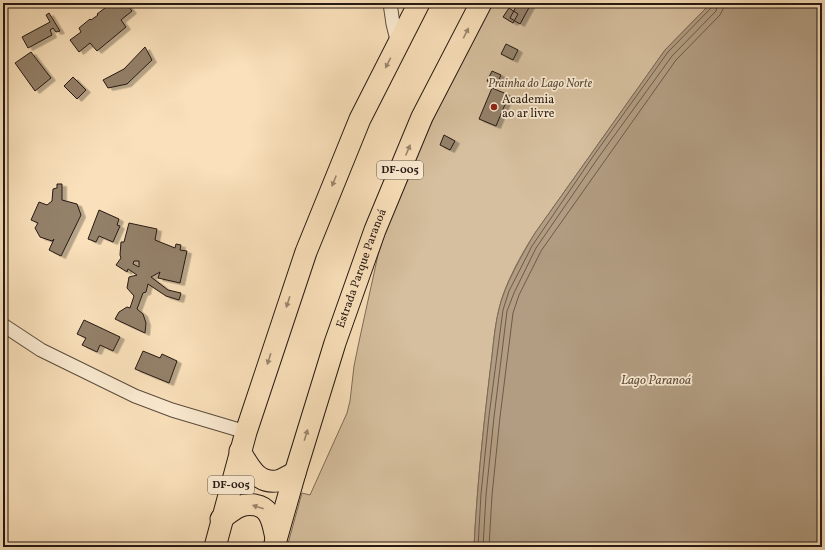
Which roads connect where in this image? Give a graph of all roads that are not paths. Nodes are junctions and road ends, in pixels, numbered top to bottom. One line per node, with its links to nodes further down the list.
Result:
1 (390, 3): 4 (street)
2 (419, 3): 4 (main road, DF-005)
3 (481, 3): 7 (main road, Estrada Parque Paranoá / DF-005, one-way to 3)
4 (398, 44): 6 (main road, DF-005, one-way to 6)
5 (3, 325): 6 (street)
6 (243, 441): 7 (main road); 8 (main road, DF-005)
7 (295, 473): 9 (main road, Estrada Parque Paranoá / DF-005)
8 (222, 519): 9 (main road, one-way to 8); 10 (main road, DF-005)
9 (275, 542)
10 (215, 547)

